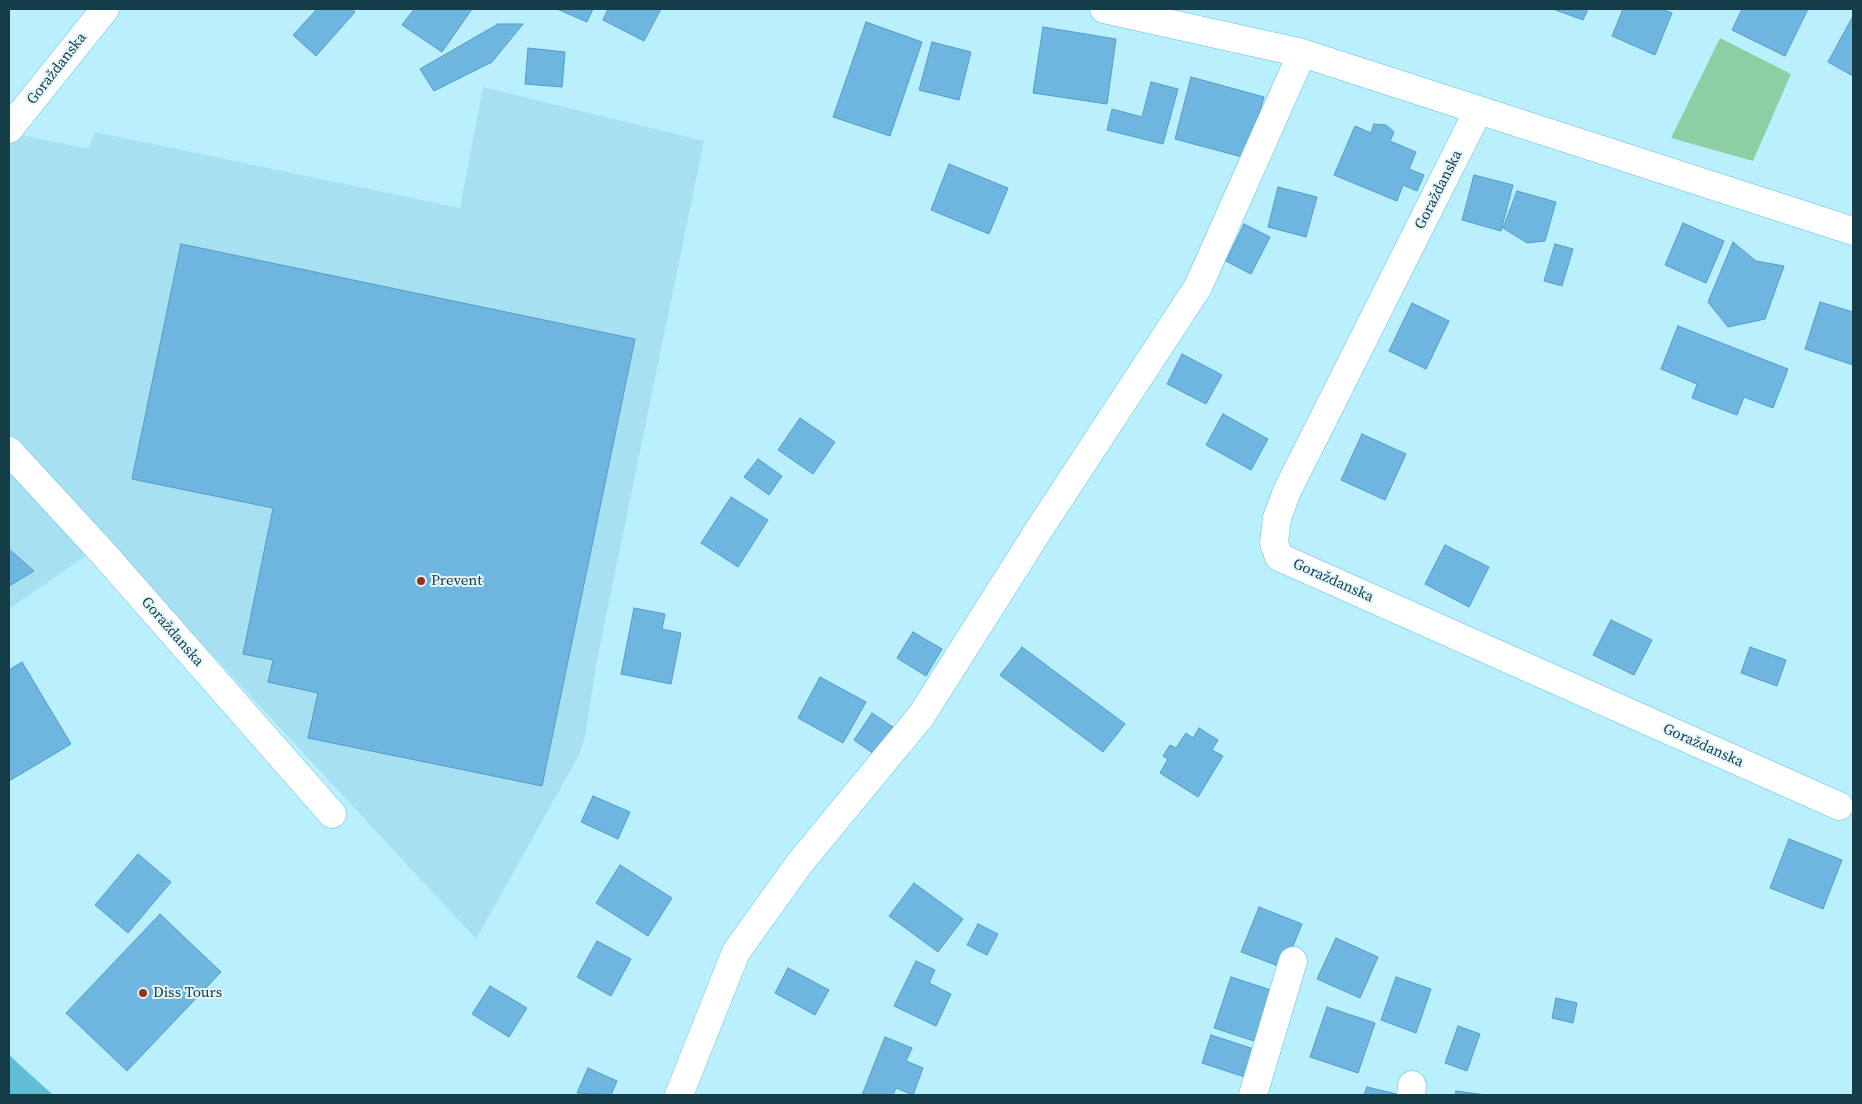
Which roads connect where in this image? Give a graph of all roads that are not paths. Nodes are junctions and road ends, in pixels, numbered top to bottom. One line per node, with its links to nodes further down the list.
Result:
1 (105, 9): 5 (street, Goraždanska)
2 (1104, 9): 3 (street)
3 (1302, 53): 4 (street); 11 (street)
4 (1478, 111): 6 (street); 8 (street, Goraždanska)
5 (9, 129)
6 (1853, 231)
7 (9, 452): 9 (street, Goraždanska)
8 (1839, 806)
9 (332, 814)
10 (1293, 962): 12 (street)
11 (679, 1095)
12 (1254, 1095)

